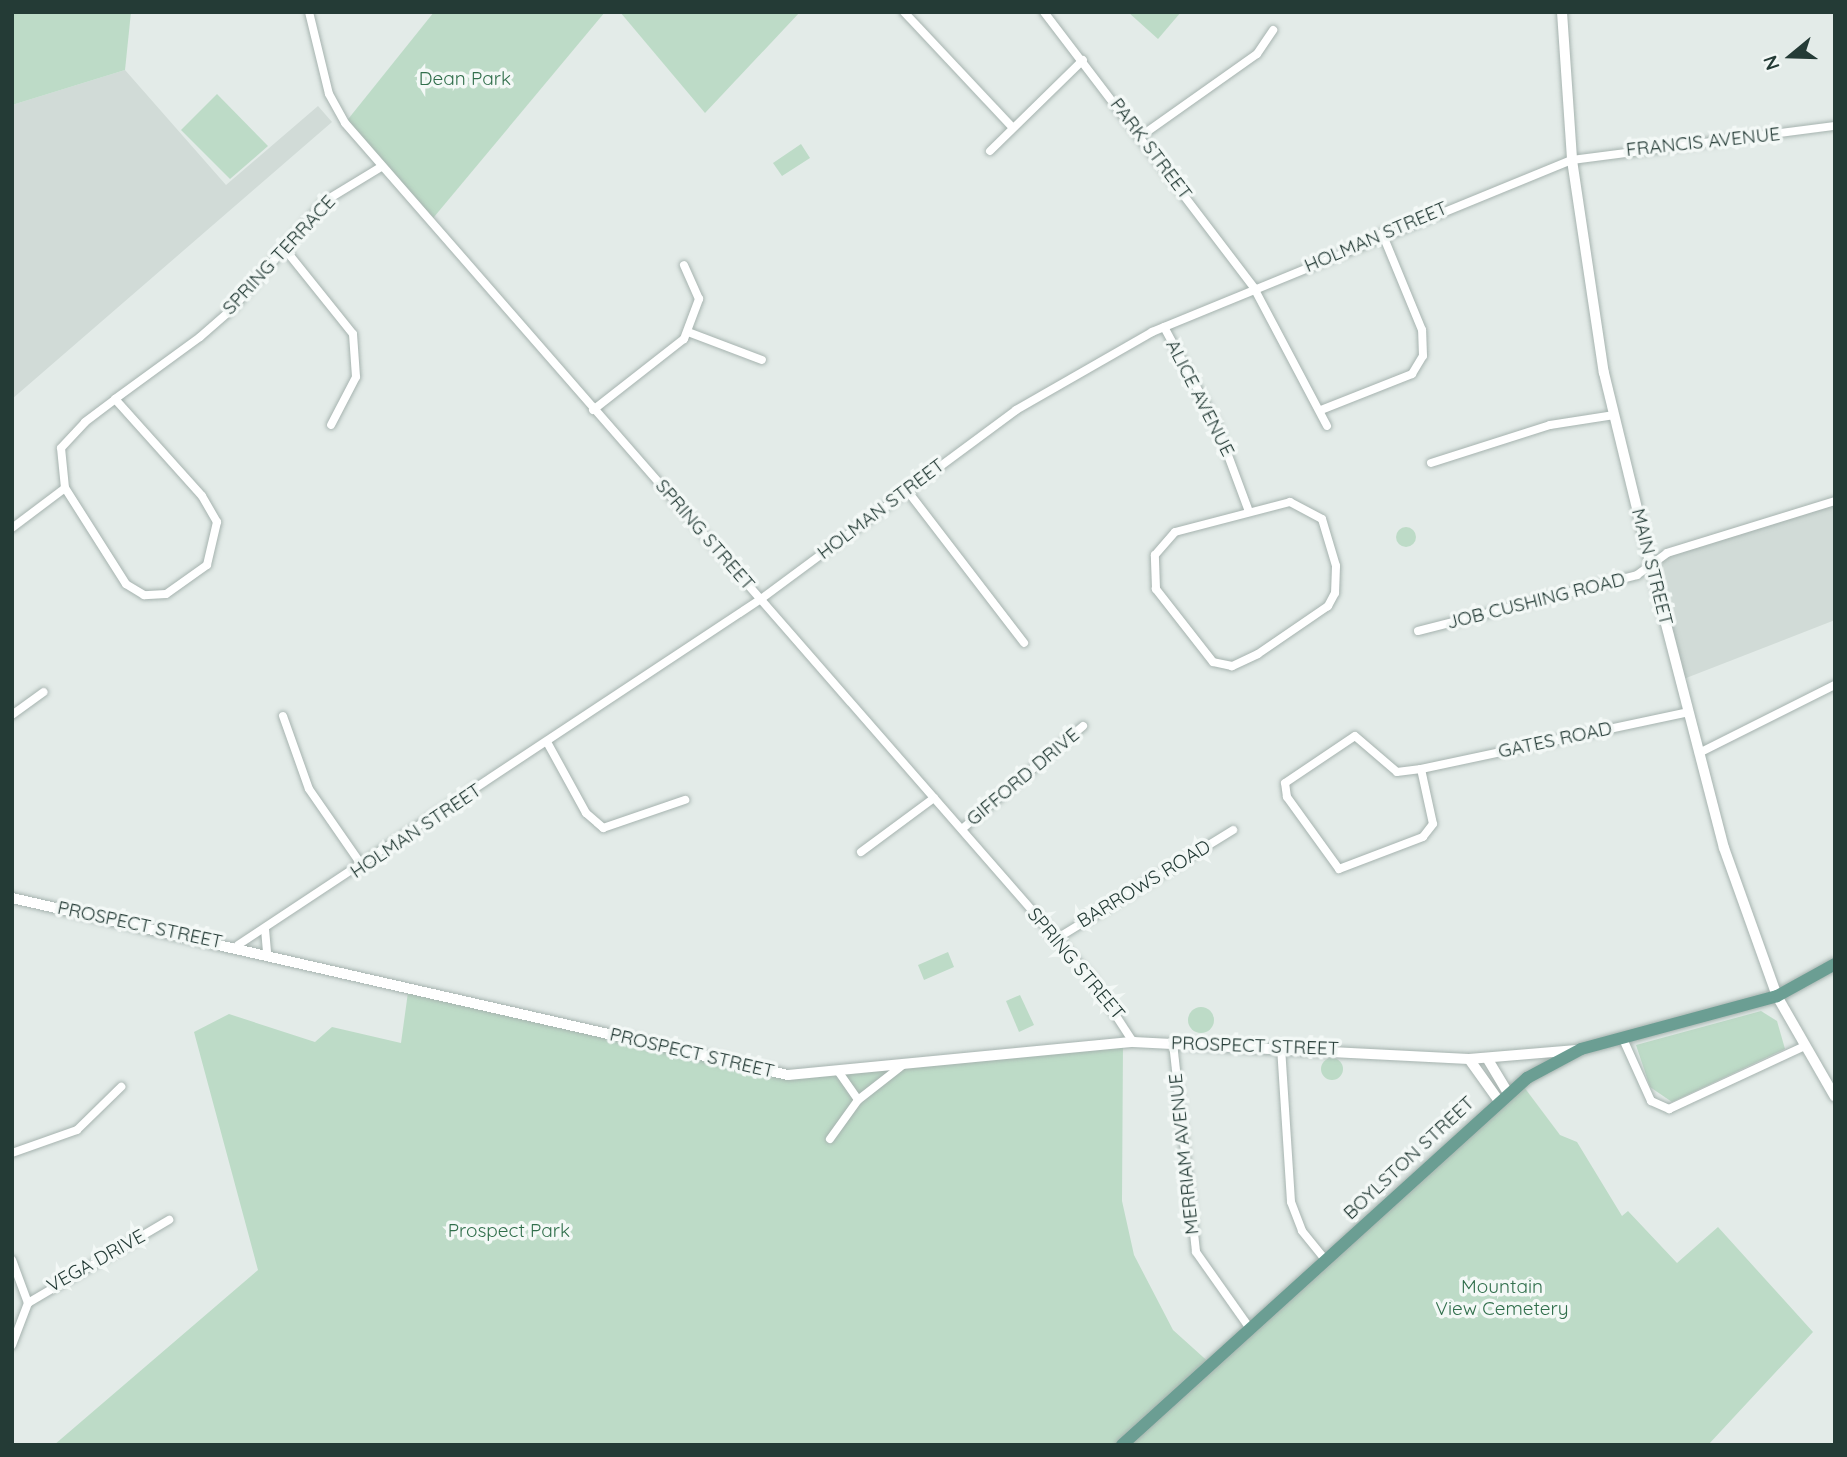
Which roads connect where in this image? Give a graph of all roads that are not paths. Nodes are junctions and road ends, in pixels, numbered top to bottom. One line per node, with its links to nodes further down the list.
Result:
1 (309, 12): 12 (street, SPRING STREET)
2 (904, 12): 8 (street)
3 (1044, 12): 6 (street, PARK STREET)
4 (1562, 12): 11 (main road, MAIN STREET)
5 (1273, 30): 9 (street)
6 (1083, 60): 8 (street); 9 (street, PARK STREET)
7 (1835, 126): 11 (street, FRANCIS AVENUE)
8 (1012, 127): 10 (street)
9 (1141, 136): 16 (street, PARK STREET)
10 (990, 151)
11 (1572, 160): 13 (street, HOLMAN STREET); 23 (main road, MAIN STREET)
12 (381, 167): 14 (street, SPRING TERRACE); 21 (street, SPRING STREET)
13 (1382, 233): 16 (street, HOLMAN STREET); 22 (street)
14 (284, 248): 20 (street, SPRING TERRACE); 24 (street)
15 (684, 265): 18 (street)
16 (1254, 288): 17 (street, HOLMAN STREET); 22 (street, PARK STREET)
17 (1164, 327): 28 (street, HOLMAN STREET); 30 (street, ALICE AVENUE)
18 (688, 332): 19 (street); 21 (street)
19 (762, 360)
20 (115, 399): 27 (street, SPRING TERRACE); 27 (street)
21 (593, 410): 33 (street, SPRING STREET)
22 (1321, 410): 25 (street, PARK STREET)
23 (1614, 415): 26 (street); 32 (main road, MAIN STREET)
24 (331, 425)
25 (1327, 426)
26 (1431, 463)
27 (65, 488): 31 (street)
28 (906, 489): 33 (street, HOLMAN STREET); 35 (street)
29 (1835, 501): 32 (street, JOB CUSHING ROAD)
30 (1248, 509): 30 (street)
31 (12, 527)
32 (1651, 566): 34 (street, JOB CUSHING ROAD); 38 (main road, MAIN STREET)
33 (761, 600): 42 (street, HOLMAN STREET); 45 (street, SPRING STREET)
34 (1418, 631)
35 (1024, 643)
36 (1835, 685): 43 (street)
37 (44, 692): 39 (street)
38 (1689, 712): 43 (main road, MAIN STREET); 44 (street, GATES ROAD)
39 (12, 715)
40 (283, 716): 50 (street)
41 (1083, 726): 47 (street, GIFFORD DRIVE)
42 (547, 742): 46 (street); 50 (street, HOLMAN STREET)
43 (1699, 753): 57 (main road, MAIN STREET)
44 (1421, 769): 44 (street, GATES ROAD)
45 (934, 798): 47 (street, SPRING STREET); 49 (street)
46 (685, 800)
47 (962, 829): 53 (street, SPRING STREET)
48 (1233, 830): 53 (street, BARROWS ROAD)
49 (861, 852)
50 (363, 867): 52 (street, HOLMAN STREET)
51 (12, 898): 54 (street, PROSPECT STREET)
52 (265, 929): 54 (street, HOLMAN STREET); 55 (street)
53 (1055, 939): 59 (street, SPRING STREET)
54 (238, 945): 55 (street, PROSPECT STREET)
55 (267, 952): 67 (street, PROSPECT STREET)
56 (1835, 964): 57 (main road, BOYLSTON STREET)
57 (1777, 996): 58 (main road, BOYLSTON STREET); 61 (main road, MAIN STREET)
58 (1623, 1039): 61 (street); 63 (main road, BOYLSTON STREET)
59 (1133, 1042): 60 (street, PROSPECT STREET); 66 (street, PROSPECT STREET)
60 (1173, 1043): 62 (street, PROSPECT STREET); 78 (street, MERRIAM AVENUE)
61 (1805, 1046): 70 (main road, MAIN STREET)
62 (1281, 1047): 65 (street, PROSPECT STREET); 76 (street)
63 (1581, 1049): 64 (street, PROSPECT STREET); 69 (main road, BOYLSTON STREET)
64 (1487, 1058): 65 (street, PROSPECT STREET); 69 (street)
65 (1469, 1059): 69 (street)
66 (904, 1064): 67 (street, PROSPECT STREET); 71 (street)
67 (838, 1072): 71 (street)
68 (121, 1087): 73 (street)
69 (1503, 1097): 76 (main road, BOYLSTON STREET)
70 (1835, 1097)
71 (858, 1100): 72 (street)
72 (830, 1139)
73 (12, 1153)
74 (169, 1220): 77 (street, VEGA DRIVE)
75 (12, 1260): 77 (street)
76 (1326, 1261): 78 (main road, BOYLSTON STREET)
77 (28, 1303): 79 (street, VEGA DRIVE)
78 (1251, 1330): 80 (main road, BOYLSTON STREET)
79 (12, 1346)
80 (1122, 1445)

